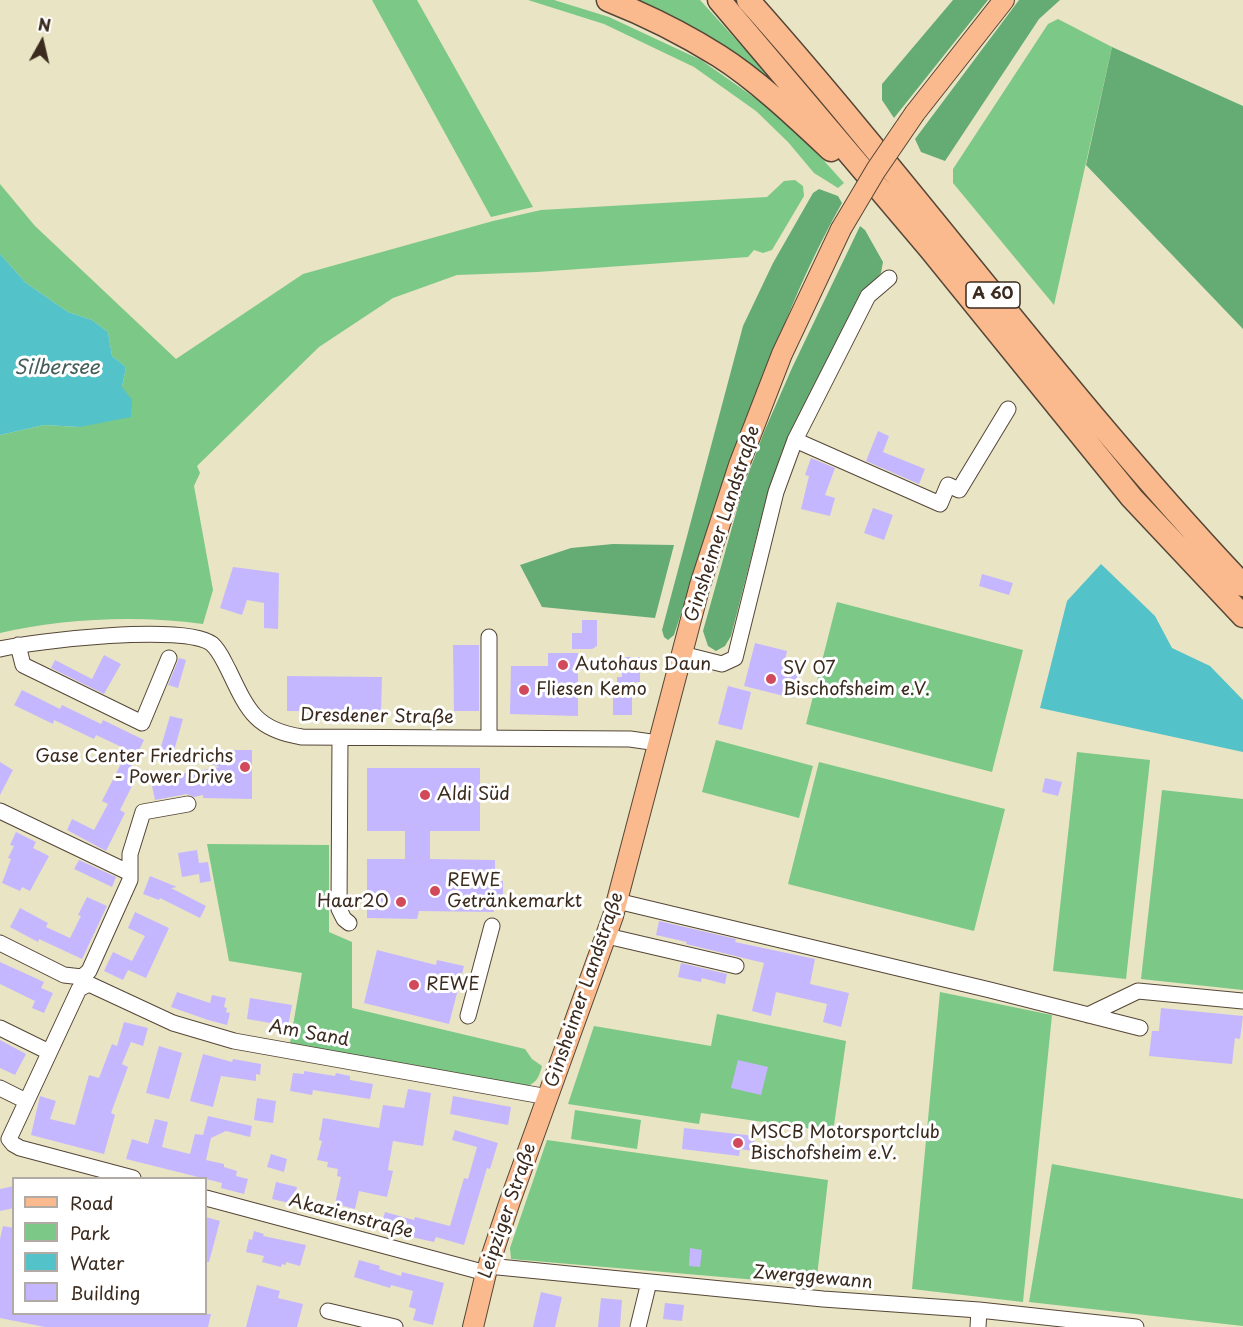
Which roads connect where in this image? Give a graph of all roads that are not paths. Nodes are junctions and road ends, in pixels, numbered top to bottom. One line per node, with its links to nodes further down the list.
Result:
1 (608, 0): 6 (highway, A 60)
2 (719, 0): 6 (highway, A 60)
3 (748, 0): 9 (highway, A 60)
4 (1004, 0): 14 (main road, Ginsheimer Landstraße, bridge)
5 (889, 278): 8 (street)
6 (985, 316): 10 (highway, A 60)
7 (1008, 410): 8 (street)
8 (795, 440): 14 (street)
9 (1243, 585)
10 (1243, 616)
11 (489, 637): 17 (street)
12 (18, 645): 13 (street, Dresdener Straße); 15 (street); 16 (street, Dresdener Straße)
13 (0, 649)
14 (682, 654): 18 (main road, Ginsheimer Landstraße)
15 (169, 658)
16 (340, 738): 17 (street, Dresdener Straße); 23 (street)
17 (489, 738): 18 (street, Dresdener Straße)
18 (658, 743): 22 (main road, Ginsheimer Landstraße)
19 (188, 804): 21 (street)
20 (0, 811): 21 (street)
21 (130, 873): 26 (street)
22 (617, 902): 25 (main road, Ginsheimer Landstraße); 29 (street)
23 (349, 923)
24 (492, 926): 30 (street)
25 (607, 936): 27 (street); 35 (main road, Ginsheimer Landstraße)
26 (0, 943)
27 (736, 966)
28 (1243, 1001): 29 (street)
29 (1088, 1015): 32 (street)
30 (468, 1016)
31 (0, 1028): 33 (street)
32 (1140, 1028)
33 (49, 1053): 35 (street, Am Sand); 36 (street)
34 (0, 1088): 36 (street)
35 (548, 1097): 39 (main road, Leipziger Straße)
36 (27, 1101): 37 (street)
37 (126, 1177)
38 (207, 1198): 39 (street, Akazienstraße)
39 (487, 1269): 40 (street, Zwerggewann); 44 (main road, Leipziger Straße)
40 (649, 1282): 41 (street, Zwerggewann); 45 (street)
41 (980, 1310): 46 (street); 47 (street, Zwerggewann)
42 (328, 1311): 43 (street)
43 (394, 1327)
44 (472, 1327)
45 (638, 1327)
46 (978, 1327)
47 (1136, 1327)

